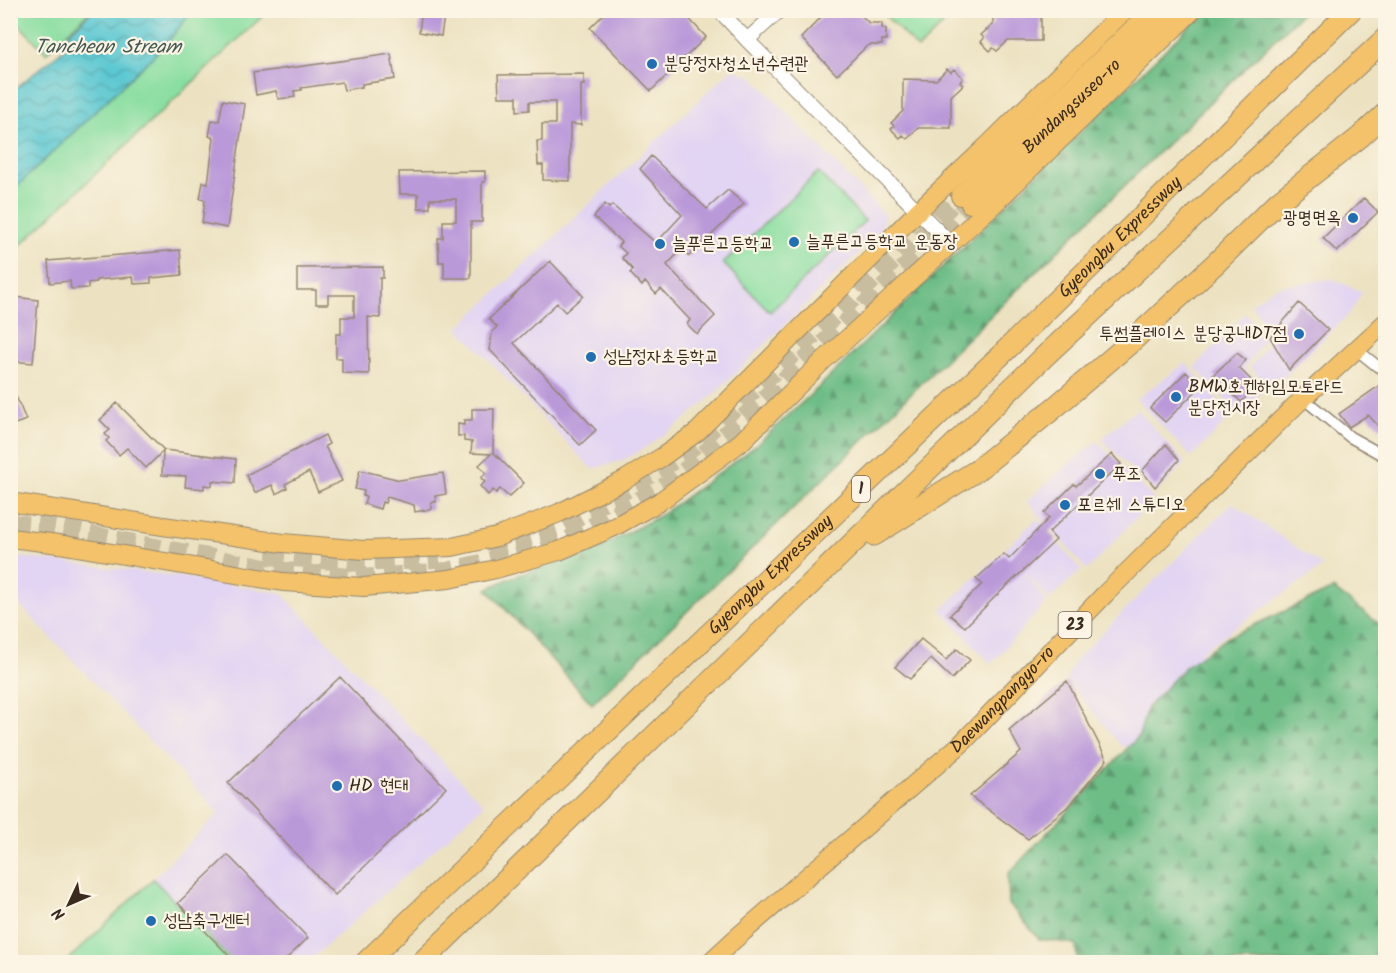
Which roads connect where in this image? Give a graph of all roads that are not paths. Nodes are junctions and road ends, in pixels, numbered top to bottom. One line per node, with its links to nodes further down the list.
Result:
1 (719, 10): 9 (street)
2 (780, 10): 9 (street)
3 (1125, 10): 11 (main road)
4 (1152, 10): 5 (main road, Bundangsuseo-ro)
5 (1173, 10)
6 (1193, 10): 12 (main road)
7 (1352, 10): 21 (highway, Gyeongbu Expressway / 1)
8 (1386, 38): 20 (highway, Gyeongbu Expressway / 1)
9 (747, 40): 11 (street)
10 (1386, 113): 20 (highway)
11 (918, 211): 12 (street); 18 (main road)
12 (951, 244): 19 (main road)
13 (1386, 322): 14 (main road, Daewangpangyo-ro / 23)
14 (1356, 349): 15 (street); 16 (main road, Daewangpangyo-ro / 23)
15 (1386, 370)
16 (1303, 399): 17 (street); 23 (main road, Daewangpangyo-ro / 23)
17 (1386, 457)
18 (10, 502)
19 (10, 538)
20 (838, 558): 22 (highway, Gyeongbu Expressway / 1)
21 (366, 963)
22 (422, 963)
23 (710, 963)

